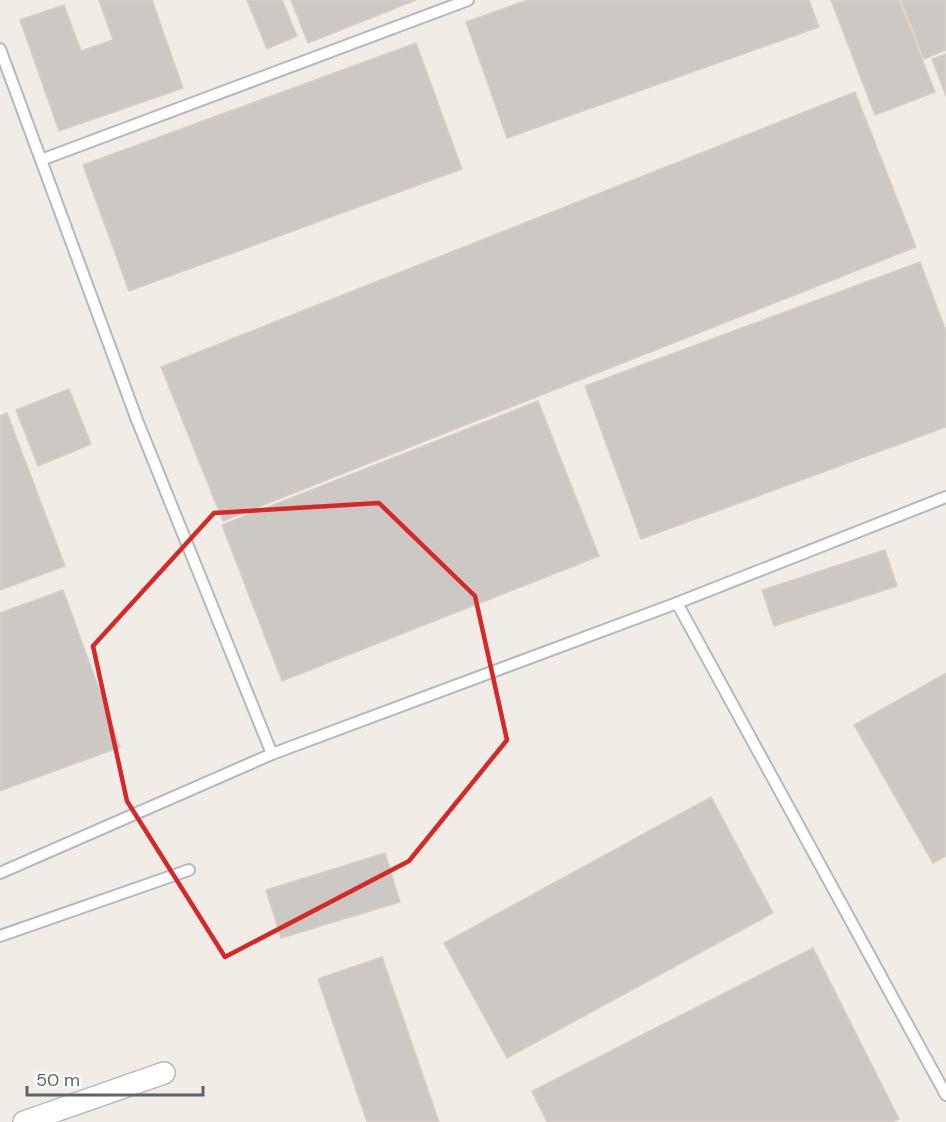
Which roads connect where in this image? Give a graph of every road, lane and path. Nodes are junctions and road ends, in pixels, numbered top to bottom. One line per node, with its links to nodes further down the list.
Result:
1 (468, 0): 3 (lane)
2 (0, 49): 3 (lane)
3 (41, 160): 6 (lane)
4 (946, 497): 5 (lane)
5 (676, 603): 6 (lane); 11 (lane)
6 (272, 754): 8 (lane)
7 (189, 870): 9 (lane)
8 (0, 873)
9 (0, 936)
10 (164, 1073): 12 (street)
11 (946, 1095)
12 (24, 1122)

